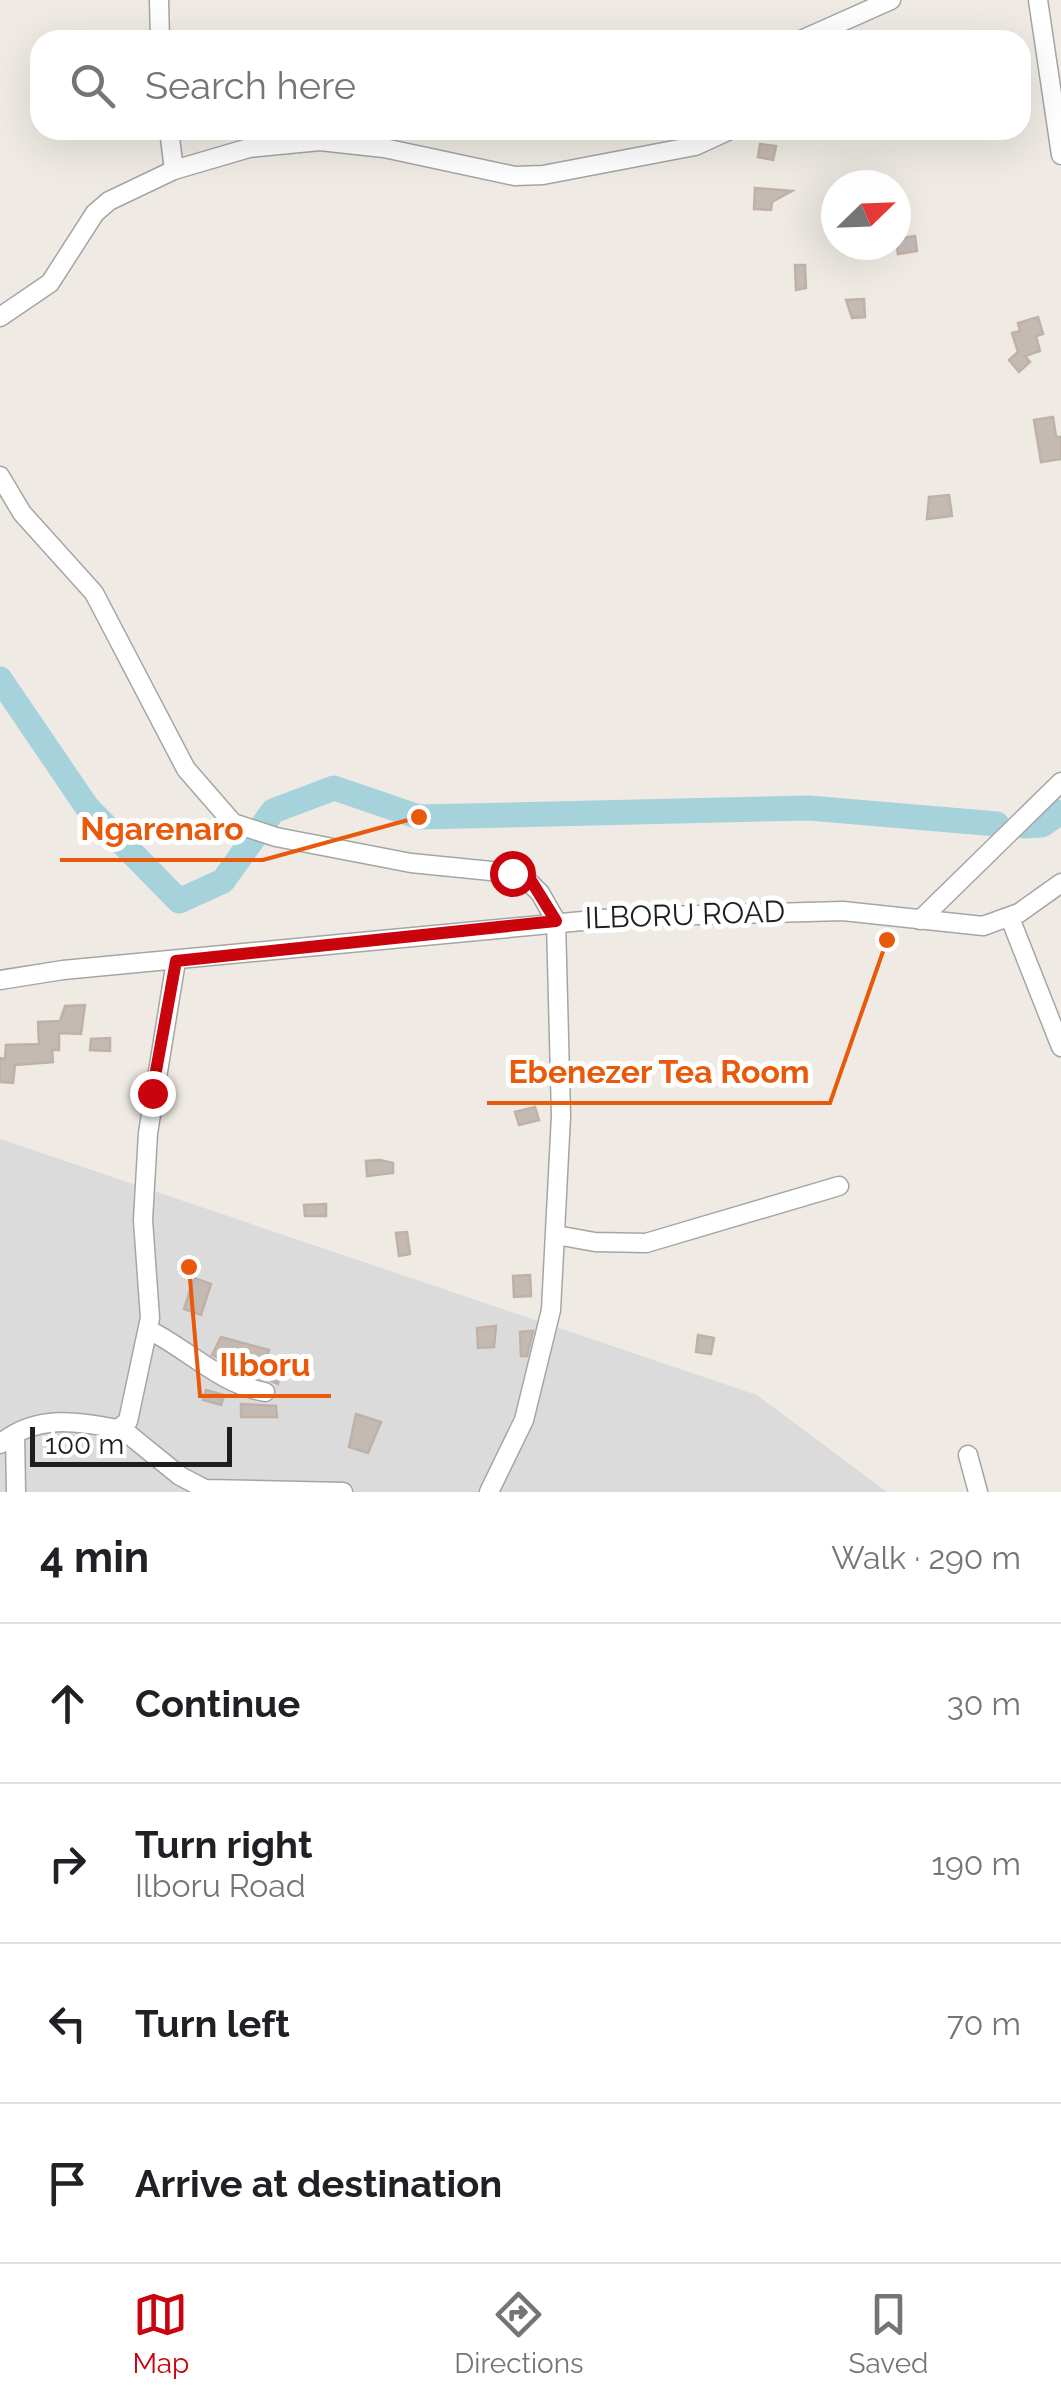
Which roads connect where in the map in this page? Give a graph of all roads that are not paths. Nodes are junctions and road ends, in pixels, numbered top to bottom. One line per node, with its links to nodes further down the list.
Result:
1 (159, 0): 4 (street)
2 (891, 0): 5 (street)
3 (1038, 0): 8 (street)
4 (160, 30)
5 (823, 30)
6 (170, 140): 9 (street)
7 (708, 140): 9 (street)
8 (1061, 155)
9 (174, 170): 10 (street)
10 (0, 317)
11 (0, 476): 16 (street)
12 (1061, 782): 15 (street)
13 (1061, 883): 14 (street, ILBORU ROAD)
14 (1010, 918): 15 (street, ILBORU ROAD); 19 (street)
15 (920, 920): 16 (street, ILBORU ROAD)
16 (556, 921): 17 (street, ILBORU ROAD); 21 (street)
17 (176, 961): 18 (street, ILBORU ROAD); 22 (street)
18 (0, 980)
19 (1061, 1047)
20 (839, 1186): 21 (street)
21 (556, 1236): 29 (street)
22 (148, 1330): 23 (street); 24 (street)
23 (264, 1392)
24 (122, 1429): 25 (street); 28 (street)
25 (8, 1440): 27 (street)
26 (968, 1456): 30 (street)
27 (16, 1492)
28 (343, 1492)
29 (489, 1492)
30 (978, 1492)

